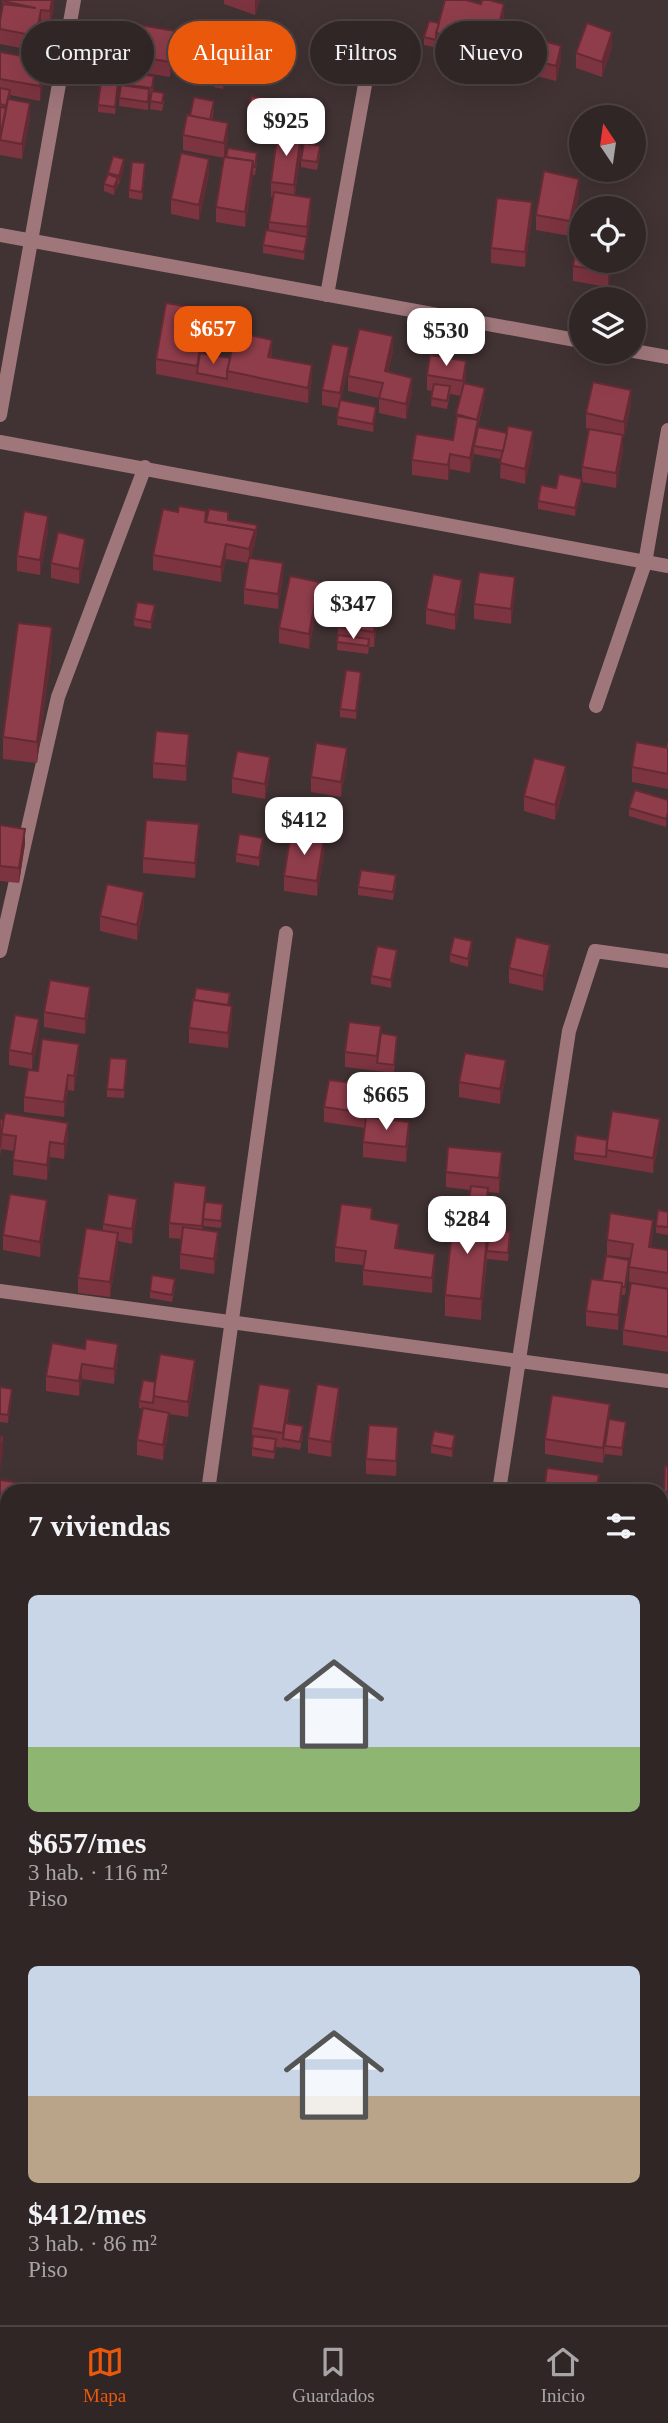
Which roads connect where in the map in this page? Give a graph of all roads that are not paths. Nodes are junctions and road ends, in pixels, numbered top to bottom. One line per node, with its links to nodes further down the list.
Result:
1 (74, 0): 4 (street)
2 (365, 84): 5 (street)
3 (0, 235): 4 (street)
4 (30, 240): 5 (street); 9 (street)
5 (327, 295): 6 (street)
6 (569, 339)
7 (646, 353): 8 (street)
8 (668, 357)
9 (0, 415)
10 (668, 430): 13 (street)
11 (0, 442): 12 (street)
12 (145, 467): 13 (street); 17 (street)
13 (645, 563): 14 (street); 15 (street)
14 (668, 566)
15 (596, 706)
16 (286, 933): 20 (street)
17 (0, 951)
18 (668, 961): 21 (street)
19 (0, 1291): 20 (street)
20 (232, 1322): 21 (street); 23 (street)
21 (519, 1361): 22 (street); 24 (street)
22 (668, 1381)
23 (209, 1484)
24 (500, 1484)

